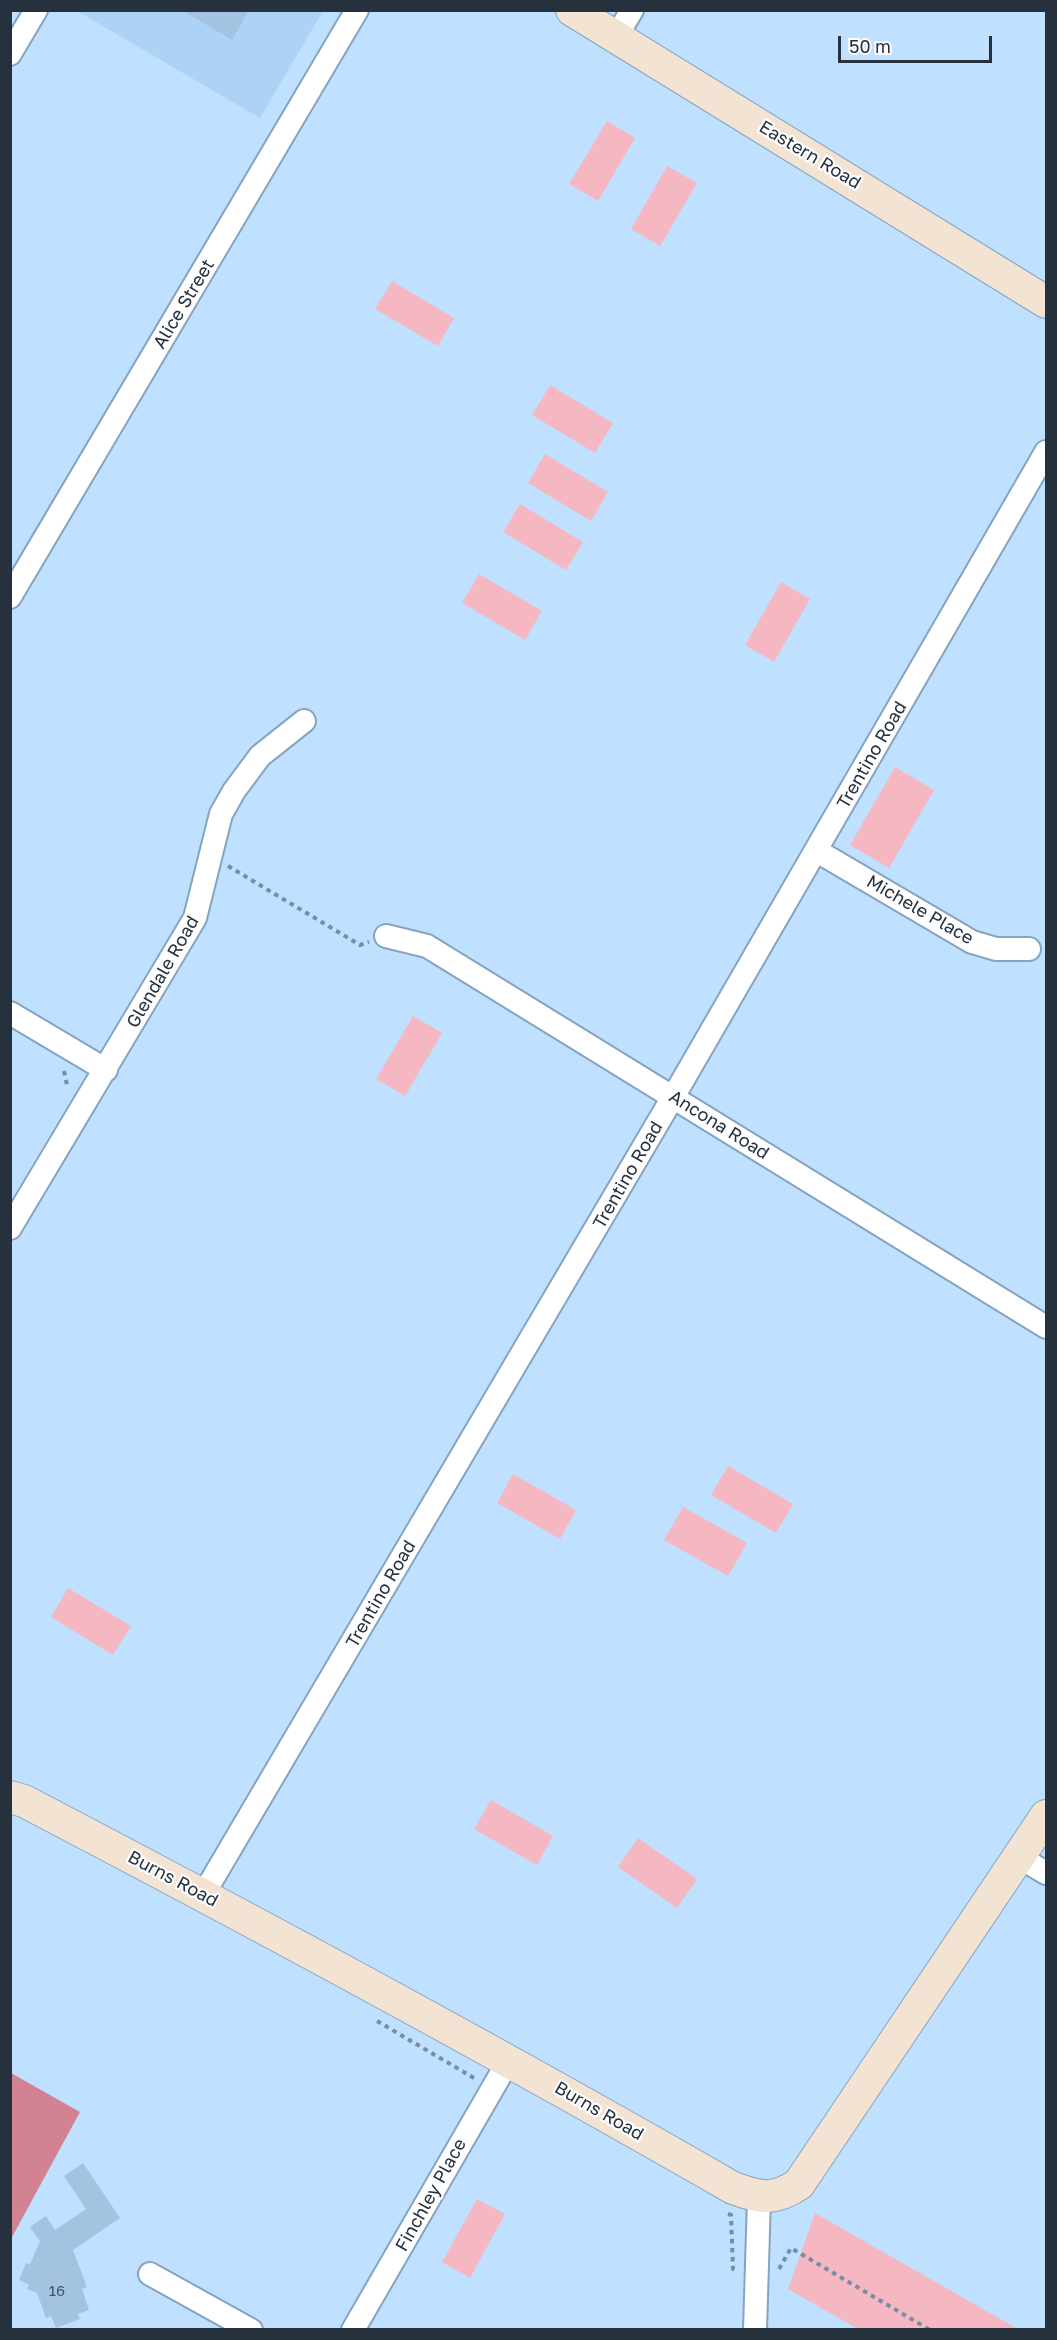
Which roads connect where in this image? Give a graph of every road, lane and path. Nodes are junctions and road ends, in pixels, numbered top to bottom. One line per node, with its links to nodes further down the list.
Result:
1 (36, 10): 5 (street)
2 (357, 10): 8 (street, Alice Street)
3 (572, 10): 4 (main road, Eastern Road)
4 (624, 24): 6 (main road, Eastern Road)
5 (10, 54)
6 (1047, 302)
7 (1047, 452): 10 (street, Trentino Road)
8 (10, 597)
9 (304, 721): 11 (street, Glendale Road)
10 (817, 850): 13 (street, Michele Place); 16 (street, Trentino Road)
11 (210, 855): 12 (path); 15 (street, Glendale Road)
12 (386, 936): 16 (street, Ancona Road)
13 (1029, 949)
14 (10, 1013): 15 (street)
15 (106, 1070): 17 (street, Glendale Road)
16 (673, 1097): 18 (street, Ancona Road); 23 (street, Trentino Road)
17 (10, 1228)
18 (1047, 1327)
19 (10, 1797): 23 (main road, Burns Road)
20 (1047, 1816): 21 (main road)
21 (1019, 1857): 22 (street); 25 (main road)
22 (1047, 1873)
23 (203, 1895): 24 (main road, Burns Road)
24 (509, 2060): 25 (main road, Burns Road); 29 (street, Finchley Place)
25 (759, 2198): 30 (street)
26 (776, 2273): 31 (path)
27 (150, 2274): 28 (street)
28 (251, 2330)
29 (353, 2330)
30 (754, 2330)
31 (930, 2330)

